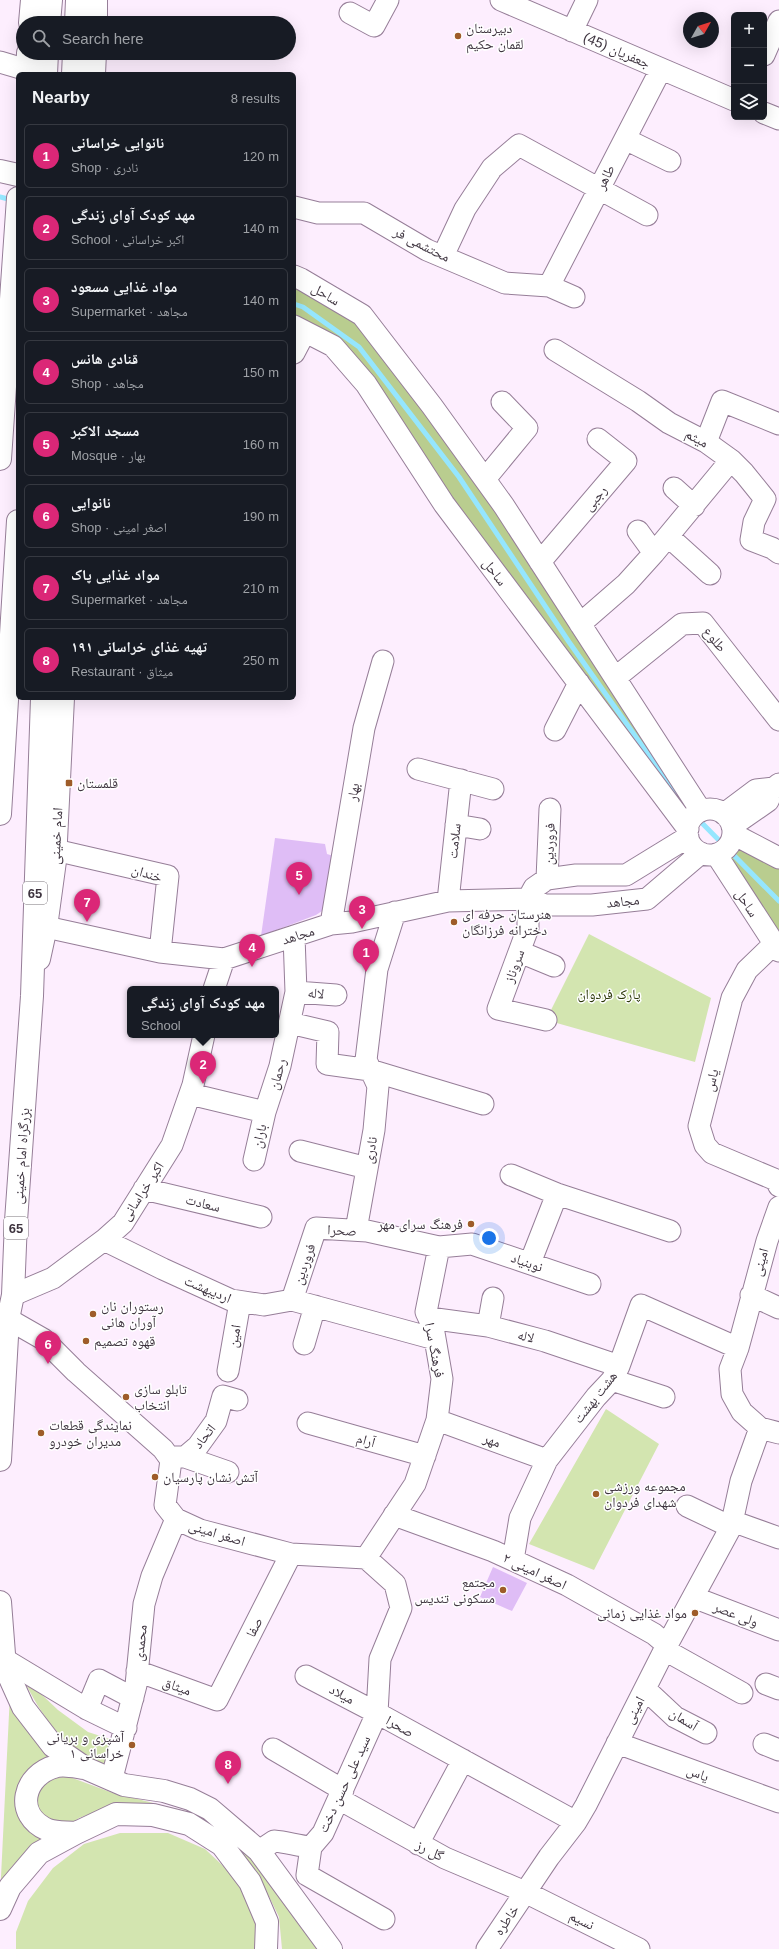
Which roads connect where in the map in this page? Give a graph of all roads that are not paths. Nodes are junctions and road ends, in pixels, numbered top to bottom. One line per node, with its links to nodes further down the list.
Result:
1 (32, 0): 9 (main road)
2 (51, 0): 10 (main road)
3 (77, 0): 11 (main road)
4 (96, 0): 12 (main road)
5 (388, 0): 8 (street)
6 (501, 0): 14 (street, جعفریان (45))
7 (587, 0): 14 (street)
8 (350, 13)
9 (31, 16)
10 (50, 16)
11 (76, 16)
12 (96, 16)
13 (779, 21): 15 (street)
14 (572, 31): 21 (street, جعفریان (45))
15 (767, 48)
16 (40, 60): 20 (main road)
17 (74, 60): 22 (main road)
18 (95, 60): 23 (main road)
19 (0, 62): 20 (street)
20 (32, 68)
21 (661, 69): 24 (street, جعفریان (45)); 27 (street, طاهر)
22 (73, 72)
23 (94, 72)
24 (731, 99)
25 (767, 114): 26 (street)
26 (779, 119)
27 (625, 139): 28 (street); 31 (street, طاهر)
28 (670, 161)
29 (0, 171): 30 (main road)
30 (16, 175)
31 (599, 188): 34 (street); 36 (street); 38 (street, طاهر)
32 (16, 206): 35 (main road)
33 (296, 208): 36 (street, محتشمی فر)
34 (646, 215)
35 (7, 242): 43 (main road)
36 (443, 256): 38 (street, محتشمی فر)
37 (296, 277): 51 (street, ساحل)
38 (549, 286): 39 (street, محتشمی فر)
39 (574, 297)
40 (299, 329): 41 (street); 64 (street, ساحل)
41 (296, 344)
42 (555, 350): 48 (street, میثم)
43 (11, 398): 45 (main road)
44 (502, 402): 51 (street)
45 (10, 423): 49 (main road)
46 (779, 424): 48 (street)
47 (598, 439): 59 (street, رجبی)
48 (706, 442): 50 (street, میثم)
49 (0, 459)
50 (731, 460): 53 (street); 58 (street, میثم)
51 (485, 479): 59 (street, ساحل)
52 (674, 488): 53 (street)
53 (694, 506): 55 (street)
54 (638, 531): 57 (street)
55 (669, 537): 57 (street); 60 (street)
56 (16, 553): 75 (main road)
57 (654, 553): 61 (street)
58 (779, 553)
59 (540, 562): 61 (street, ساحل)
60 (710, 574)
61 (580, 624): 63 (street, ساحل)
62 (383, 661): 87 (street, بهار)
63 (615, 678): 67 (street, طلوع); 74 (street, ساحل)
64 (579, 683): 68 (street); 79 (street, ساحل)
65 (42, 700): 97 (main road, 65)
66 (63, 700): 80 (main road, امام خمینی)
67 (779, 720)
68 (554, 730)
69 (418, 770): 70 (street)
70 (460, 780): 72 (street); 76 (street, سلامت)
71 (777, 786): 77 (street)
72 (493, 789)
73 (550, 809): 83 (street, فروردین)
74 (701, 811): 77 (street); 79 (street)
75 (0, 814)
76 (456, 825): 78 (street); 85 (street, سلامت)
77 (730, 825): 81 (street); 82 (street)
78 (480, 829)
79 (688, 833): 81 (street, ساحل); 83 (street, مجاهد)
80 (55, 850): 88 (main road, امام خمینی); 91 (street, خندان)
81 (709, 854): 84 (street, مجاهد); 90 (street, ساحل)
82 (779, 858)
83 (547, 878): 84 (street)
84 (528, 899): 85 (street, مجاهد); 92 (street, سروناز)
85 (448, 901): 86 (street, مجاهد)
86 (395, 912): 87 (street, مجاهد); 102 (street, نادری)
87 (331, 924): 89 (street, مجاهد)
88 (46, 927): 91 (street, مجاهد); 97 (main road, امام خمینی)
89 (294, 936): 93 (street, مجاهد); 96 (street, رحمان)
90 (776, 948): 110 (street, یاس)
91 (160, 952): 93 (street, مجاهد)
92 (520, 952): 94 (street); 99 (street, سروناز)
93 (224, 959): 95 (street)
94 (554, 966)
95 (215, 986)
96 (296, 992): 98 (street, لاله); 100 (street, رحمان)
97 (32, 996): 123 (main road, بزرگراه امام خمینی / 65)
98 (336, 996)
99 (546, 1020)
100 (290, 1023): 102 (street); 105 (street, رحمان)
101 (203, 1038): 103 (street, اکبر خراسانی)
102 (370, 1070): 104 (street); 108 (street, نادری)
103 (190, 1094): 105 (street); 111 (street, اکبر خراسانی)
104 (483, 1104)
105 (265, 1112): 107 (street, باران)
106 (300, 1151): 108 (street)
107 (254, 1160)
108 (367, 1168): 116 (street, نادری)
109 (512, 1175): 112 (street)
110 (779, 1186)
111 (144, 1189): 114 (street, سعادت); 118 (street, اکبر خراسانی)
112 (557, 1194): 117 (street); 121 (street)
113 (779, 1207): 119 (street, امینی)
114 (261, 1217)
115 (316, 1228): 116 (street, صحرا); 126 (street, فروردین)
116 (356, 1230): 120 (street, صحرا)
117 (670, 1231)
118 (104, 1240): 123 (street, اکبر خراسانی); 127 (street, اردیبهشت)
119 (773, 1244): 124 (street, امینی)
120 (439, 1247): 121 (street, نوبنیاد); 130 (street, فرهنگ سرا)
121 (530, 1263): 122 (street, نوبنیاد)
122 (590, 1284)
123 (13, 1295): 131 (main road, بزرگراه امام خمینی / 65)
124 (751, 1295): 129 (street); 135 (street, امینی)
125 (493, 1298): 132 (street)
126 (292, 1300): 127 (street, اردیبهشت); 128 (street, اردیبهشت)
127 (240, 1302): 136 (street, امین)
128 (315, 1306): 133 (street, اردیبهشت); 134 (street)
129 (779, 1308)
130 (429, 1318): 132 (street, لاله); 133 (street, فرهنگ سرا)
131 (8, 1319): 144 (street); 145 (main road, بزرگراه امام خمینی / 65)
132 (488, 1326): 137 (street, لاله)
133 (435, 1339): 140 (street, فرهنگ سرا)
134 (304, 1344)
135 (738, 1348): 137 (street, هشت بهشت); 142 (street, امینی)
136 (228, 1371)
137 (616, 1373): 138 (street, لاله); 146 (street, هشت بهشت)
138 (664, 1397)
139 (230, 1398): 144 (street, اتحاد)
140 (437, 1420): 143 (street, فرهنگ سرا); 146 (street, مهر)
141 (308, 1423): 143 (street, آرام)
142 (769, 1430): 151 (street, امینی)
143 (424, 1456): 149 (street, فرهنگ سرا)
144 (177, 1457): 147 (street); 150 (street, اصغر امینی)
145 (0, 1460)
146 (547, 1460): 155 (street, هشت بهشت)
147 (228, 1472)
148 (686, 1506): 151 (street)
149 (394, 1515): 154 (street); 155 (street, ۲ اصغر امینی)
150 (176, 1519): 153 (street, اصغر امینی); 161 (street, محمدی)
151 (732, 1524): 152 (street); 156 (street, امینی)
152 (779, 1538)
153 (291, 1554): 154 (street, اصغر امینی); 166 (street, صفا)
154 (366, 1558): 168 (street, صحرا)
155 (513, 1560): 159 (street, ۲ اصغر امینی)
156 (693, 1597): 158 (street, ولی عصر); 159 (street, امینی)
157 (0, 1602): 160 (main road)
158 (779, 1630)
159 (666, 1647): 163 (street, امینی); 164 (street, ۲ اصغر امینی)
160 (4, 1659): 167 (street); 174 (main road)
161 (137, 1671): 165 (street, محمدی); 166 (street, میثاق)
162 (306, 1676): 168 (street, میلاد)
163 (645, 1689): 170 (street, آسمان); 171 (street, امینی)
164 (742, 1693)
165 (133, 1698): 167 (street); 169 (street, محمدی)
166 (217, 1700)
167 (87, 1709): 169 (street)
168 (377, 1713): 173 (street, صحرا); 176 (street, سید علی حسن دخت)
169 (126, 1728): 175 (street, محمدی)
170 (706, 1733)
171 (617, 1743): 177 (street, یاس); 178 (street, امینی)
172 (273, 1749): 176 (street)
173 (463, 1760): 178 (street, صحرا); 180 (street)
174 (85, 1768): 179 (main road); 182 (main road)
175 (114, 1770)
176 (341, 1794): 180 (street, گل رز); 181 (street, سید علی حسن دخت)
177 (779, 1802)
178 (576, 1822): 183 (street, امینی)
179 (76, 1833): 184 (main road); 186 (main road)
180 (418, 1844): 183 (street, گل رز)
181 (311, 1847): 182 (street, سید علی حسن دخت); 185 (street)
182 (259, 1851): 187 (main road)
183 (526, 1892): 188 (street, خاطره); 189 (street, نسیم)
184 (0, 1909)
185 (384, 1919)
186 (266, 1949)
187 (331, 1949)
188 (487, 1949)
189 (639, 1949)

